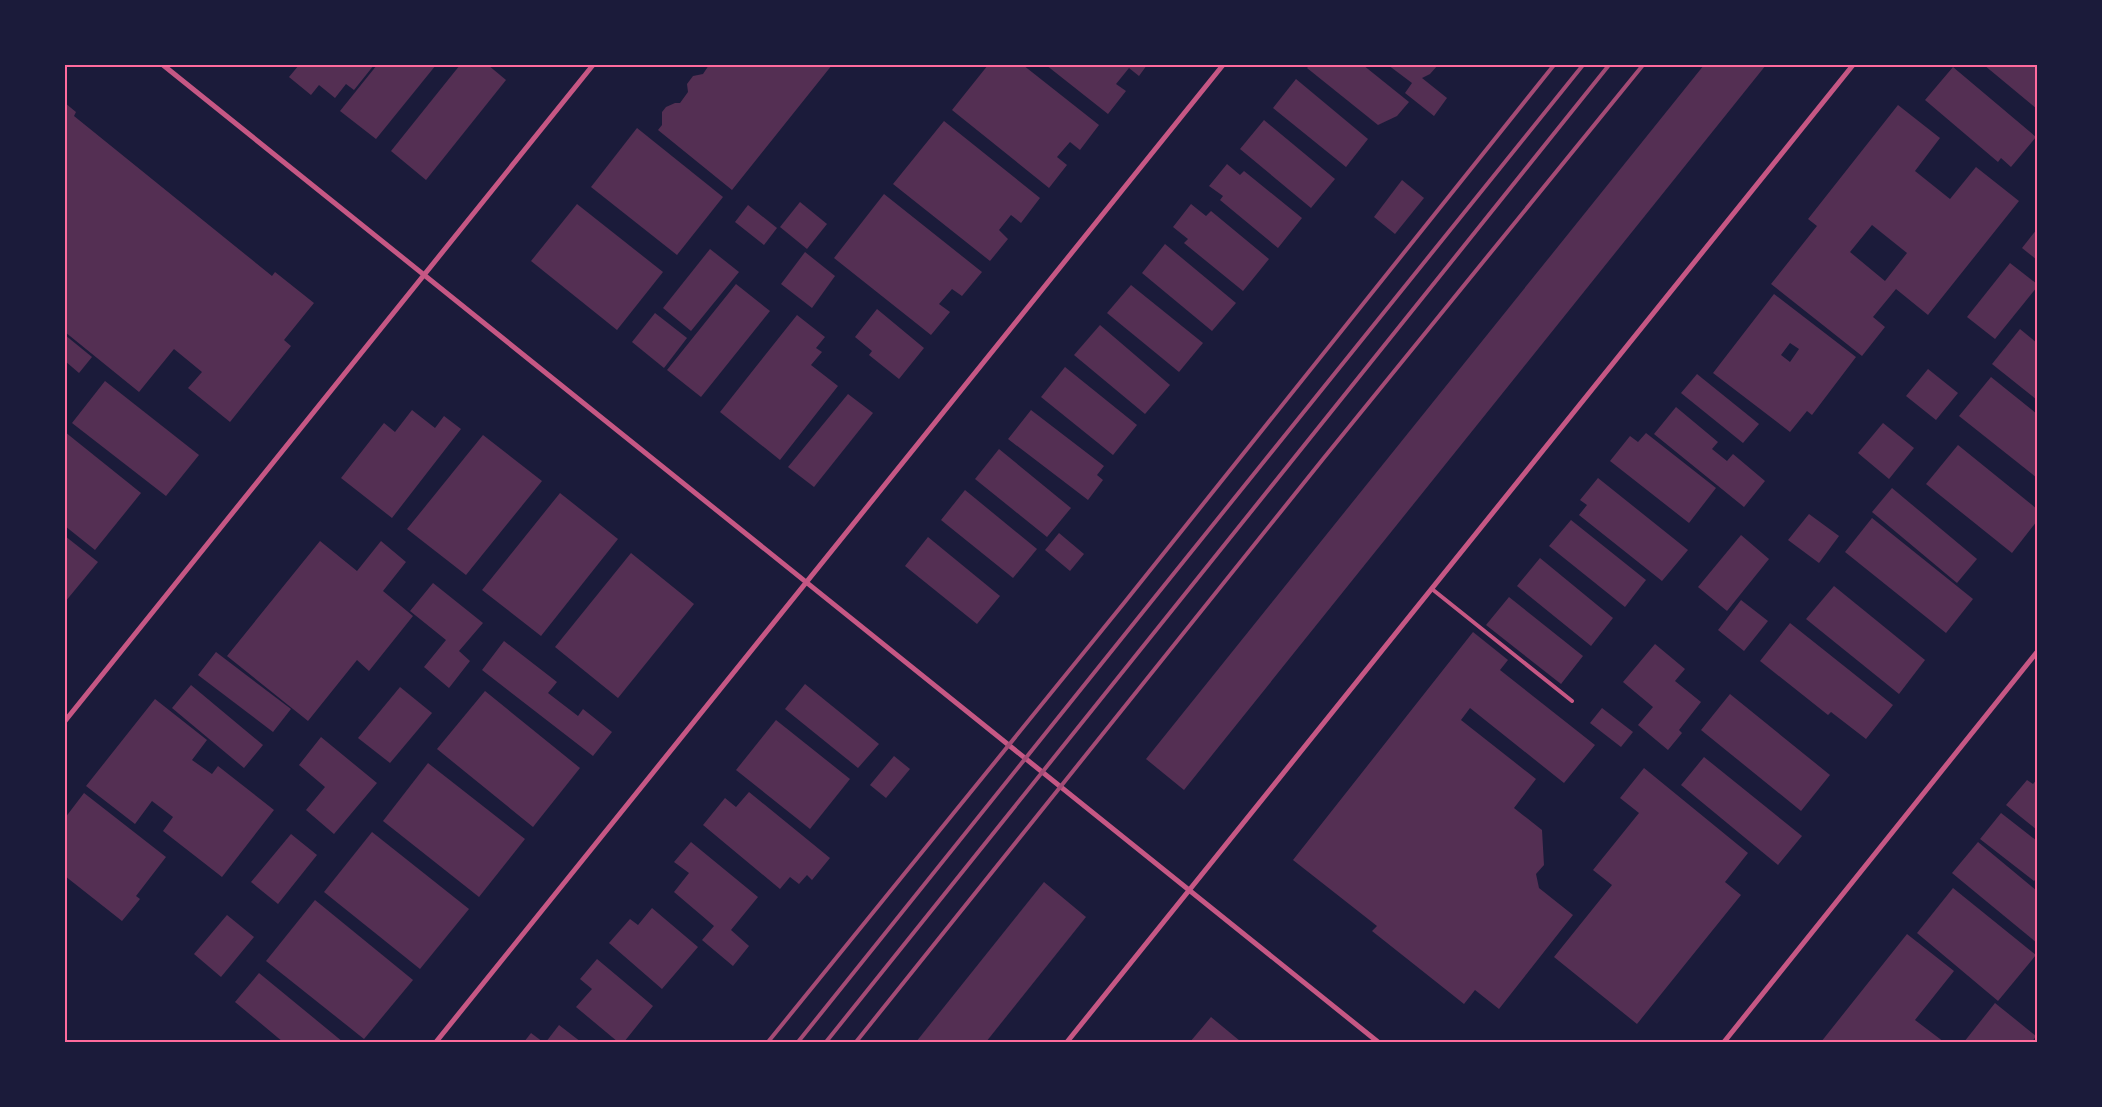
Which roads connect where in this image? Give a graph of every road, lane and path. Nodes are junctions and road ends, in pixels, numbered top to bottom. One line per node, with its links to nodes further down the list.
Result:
1 (163, 65): 5 (street)
2 (592, 65): 5 (street)
3 (1223, 65): 6 (street)
4 (1853, 65): 7 (street)
5 (424, 275): 6 (street); 10 (street)
6 (806, 583): 11 (street); 12 (street)
7 (1432, 589): 9 (lane); 11 (street)
8 (2037, 652): 15 (street)
9 (1572, 701)
10 (65, 721)
11 (1190, 890): 13 (street); 14 (street)
12 (436, 1042)
13 (1067, 1042)
14 (1378, 1042)
15 (1724, 1042)

